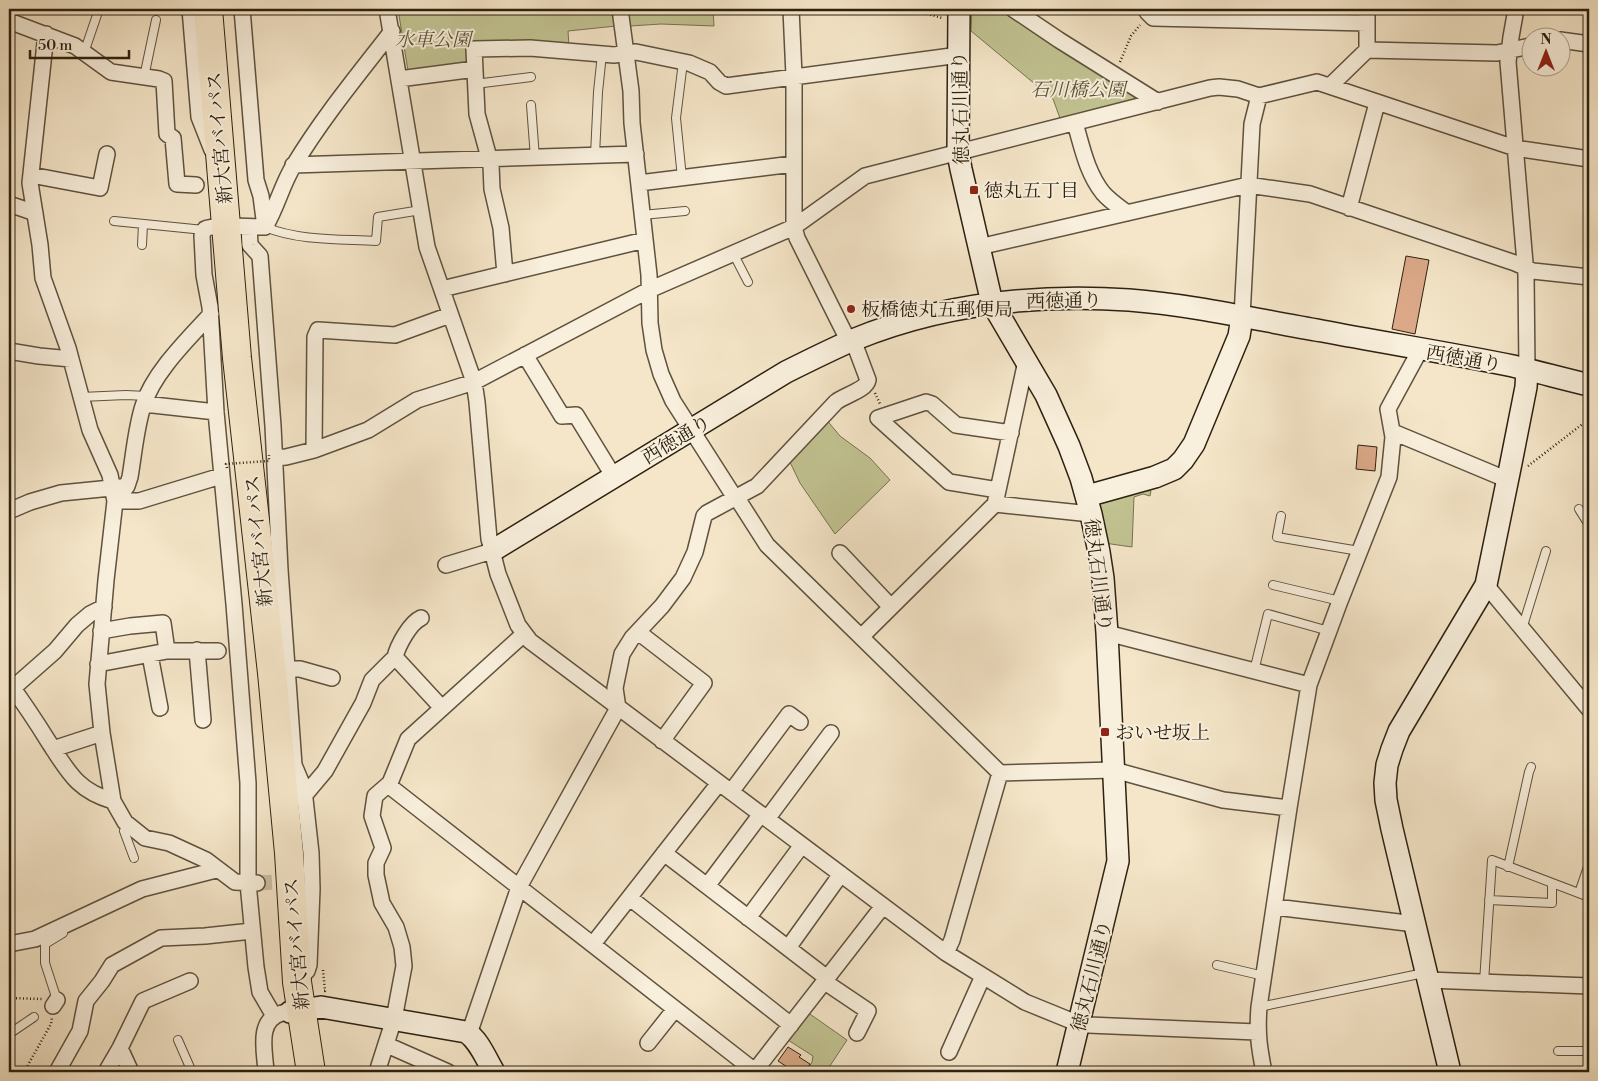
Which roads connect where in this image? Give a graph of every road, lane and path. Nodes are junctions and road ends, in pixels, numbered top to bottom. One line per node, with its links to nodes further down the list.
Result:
1 (99, 9): 24 (lane)
2 (190, 9): 40 (street)
3 (201, 9): 40 (highway, 新大宮バイパス)
4 (208, 9): 40 (highway, 新大宮バイパス)
5 (242, 9): 68 (street)
6 (387, 9): 17 (street)
7 (620, 9): 26 (street)
8 (791, 9): 31 (street)
9 (910, 9): 12 (path)
10 (1014, 9): 37 (street)
11 (1516, 9): 23 (street)
12 (953, 14): 27 (street, 徳丸石川通り)
13 (1146, 15): 14 (street); 29 (path)
14 (1367, 16): 22 (street)
15 (156, 20): 33 (lane)
16 (9, 21): 18 (street)
17 (392, 31): 34 (street); 52 (street)
18 (46, 34): 24 (street); 53 (street)
19 (1570, 41): 20 (street)
20 (1589, 44)
21 (1520, 48): 23 (street)
22 (1367, 50): 23 (street); 35 (street)
23 (1509, 51): 42 (street)
24 (84, 54): 33 (street)
25 (602, 54): 26 (street); 30 (street); 46 (lane)
26 (625, 54): 28 (street); 45 (street)
27 (958, 55): 31 (street); 43 (street, 徳丸石川通り)
28 (683, 62): 31 (street); 54 (lane)
29 (1117, 68)
30 (475, 76): 32 (lane); 34 (street); 48 (street)
31 (794, 76): 51 (street)
32 (531, 77)
33 (144, 78): 56 (street)
34 (399, 79): 50 (street)
35 (1330, 86): 36 (street); 38 (street)
36 (1259, 96): 37 (street); 57 (street)
37 (1158, 102): 41 (street)
38 (1377, 102): 42 (street); 59 (street)
39 (531, 105): 47 (lane)
40 (208, 112): 67 (highway, 新大宮バイパス); 67 (highway, 新大宮バイパス)
41 (1075, 123): 43 (street); 63 (street)
42 (1515, 148): 49 (street); 74 (street)
43 (958, 153): 69 (street); 72 (street, 徳丸石川通り)
44 (107, 154): 53 (street)
45 (636, 154): 46 (street); 55 (street)
46 (595, 155): 47 (street)
47 (534, 158): 48 (street)
48 (488, 159): 50 (street); 75 (street)
49 (1589, 159)
50 (413, 162): 52 (street); 60 (street)
51 (793, 164): 54 (street); 69 (street)
52 (293, 165): 68 (street)
53 (31, 175): 62 (street)
54 (682, 178): 55 (street)
55 (639, 183): 64 (street)
56 (196, 185)
57 (1248, 186): 59 (street); 63 (street); 83 (street)
58 (9, 204): 62 (street)
59 (1349, 208): 74 (street)
60 (422, 210): 68 (lane); 78 (street)
61 (685, 211): 64 (lane)
62 (35, 213): 88 (street)
63 (1127, 213): 72 (street)
64 (642, 215): 70 (street)
65 (114, 221): 66 (lane)
66 (143, 224): 67 (lane); 71 (lane)
67 (224, 227): 68 (street); 81 (street); 103 (street); 166 (highway, 新大宮バイパス); 204 (highway, 新大宮バイパス)
68 (265, 227)
69 (794, 227): 73 (street); 84 (street)
70 (645, 240): 75 (street); 79 (street)
71 (142, 245)
72 (979, 247): 80 (street, 徳丸石川通り)
73 (733, 253): 77 (lane); 79 (street)
74 (1525, 268): 76 (street); 90 (street)
75 (505, 274): 78 (street)
76 (1589, 276)
77 (748, 282)
78 (442, 289): 82 (street)
79 (649, 290): 87 (street); 99 (street)
80 (992, 303): 83 (street, 西徳通り); 84 (street, 西徳通り); 89 (street, 徳丸石川通り)
81 (211, 314): 95 (street); 96 (street)
82 (450, 315): 91 (street); 102 (street)
83 (1242, 317): 85 (street, 西徳通り); 110 (street)
84 (851, 341): 93 (street); 99 (street, 西徳通り)
85 (1420, 350): 90 (street, 西徳通り); 100 (street)
86 (9, 351): 88 (street)
87 (525, 355): 91 (street); 106 (street)
88 (71, 359): 94 (street)
89 (1026, 361): 101 (street); 110 (street, 徳丸石川通り)
90 (1527, 370): 92 (street, 西徳通り); 105 (street)
91 (474, 382): 102 (street); 115 (street)
92 (1589, 385)
93 (871, 387): 97 (path); 109 (street)
94 (81, 397): 95 (lane); 107 (street)
95 (145, 400): 96 (street); 107 (street)
96 (216, 412): 104 (street)
97 (883, 412): 101 (street); 108 (street)
98 (1589, 419): 105 (path)
99 (691, 429): 106 (street, 西徳通り); 109 (street)
100 (1393, 432): 105 (street); 116 (street)
101 (1011, 433): 108 (street)
102 (314, 450): 103 (street)
103 (272, 456): 104 (path, bridge); 139 (street)
104 (224, 472): 107 (street); 173 (street)
105 (1509, 474): 121 (street)
106 (614, 477): 115 (street, 西徳通り)
107 (118, 492): 112 (street); 123 (street)
108 (997, 497): 110 (street); 124 (street)
109 (736, 498): 129 (street); 132 (street)
110 (1089, 505): 130 (street, 徳丸石川通り)
111 (1579, 509): 114 (lane)
112 (9, 511)
113 (1281, 516): 116 (lane)
114 (1589, 525)
115 (492, 551): 119 (street, 西徳通り); 131 (street)
116 (1360, 551): 122 (street)
117 (1546, 551): 126 (lane)
118 (840, 553): 124 (street)
119 (446, 565)
120 (1273, 585): 122 (lane)
121 (1486, 585): 126 (street); 185 (street)
122 (1340, 601): 128 (street)
123 (104, 607): 127 (street); 143 (street)
124 (891, 607): 132 (street)
125 (421, 618): 137 (street)
126 (1522, 629): 147 (street)
127 (101, 631): 134 (street); 138 (street)
128 (1329, 631): 140 (lane); 142 (street)
129 (638, 632): 146 (street); 152 (street)
130 (1107, 633): 140 (street); 156 (street, 徳丸石川通り)
131 (524, 634): 145 (street); 146 (street)
132 (861, 637): 157 (street)
133 (197, 650): 134 (street); 135 (street); 148 (street)
134 (167, 651): 136 (street)
135 (218, 651)
136 (150, 655): 138 (street); 144 (street)
137 (396, 657): 145 (street); 160 (street)
138 (98, 664): 151 (street)
139 (288, 669): 141 (street); 154 (street)
140 (1254, 671): 142 (street)
141 (332, 678)
142 (1309, 685): 162 (street)
143 (10, 686): 153 (street)
144 (160, 708)
145 (442, 708): 158 (street)
146 (618, 708): 152 (street); 176 (street)
147 (1589, 709)
148 (203, 720)
149 (800, 722): 159 (street)
150 (831, 733): 163 (street)
151 (102, 734): 153 (street); 161 (street)
152 (662, 741): 159 (street)
153 (53, 749): 161 (street)
154 (294, 765): 160 (street); 166 (street)
155 (1532, 767): 170 (lane)
156 (1114, 770): 157 (street); 162 (street); 207 (street, 徳丸石川通り)
157 (1000, 773): 190 (street)
158 (388, 785): 176 (street); 206 (street)
159 (725, 788): 163 (street); 167 (street)
160 (304, 796): 197 (street)
161 (113, 801): 164 (street)
162 (1289, 808): 182 (street)
163 (764, 816): 165 (street); 175 (street)
164 (122, 824): 168 (lane); 171 (street)
165 (802, 845): 172 (street); 183 (street)
166 (289, 853): 197 (highway, 新大宮バイパス)
167 (664, 853): 175 (street); 179 (street)
168 (134, 858)
169 (1589, 864): 177 (lane)
170 (1508, 866): 174 (lane); 180 (lane)
171 (216, 870): 173 (street); 184 (street)
172 (841, 874): 181 (street); 189 (street)
173 (252, 883): 186 (street)
174 (1552, 883): 177 (lane); 180 (lane)
175 (707, 886): 183 (street)
176 (520, 887): 188 (street); 212 (street)
177 (1579, 893): 178 (lane)
178 (1589, 897)
179 (630, 898): 188 (street); 208 (street)
180 (1489, 900): 198 (lane)
181 (884, 906): 190 (street); 195 (street)
182 (1275, 907): 185 (street); 193 (street)
183 (748, 918): 189 (street)
184 (71, 923): 187 (street); 201 (lane)
185 (1415, 924): 194 (street)
186 (252, 931): 204 (street); 222 (street)
187 (9, 944)
188 (593, 944): 203 (street)
189 (788, 948): 195 (street)
190 (946, 953): 192 (street)
191 (1217, 965): 193 (lane)
192 (983, 976): 207 (street); 218 (street)
193 (1264, 976): 202 (street)
194 (1427, 976): 198 (street); 202 (lane); 233 (street)
195 (826, 980): 208 (street); 210 (street)
196 (190, 981): 216 (street)
197 (296, 982): 204 (highway, 新大宮バイパス)
198 (1484, 982): 199 (street)
199 (1589, 986)
200 (9, 998): 201 (path)
201 (55, 1003): 221 (path)
202 (1260, 1007): 209 (street)
203 (675, 1009): 214 (street); 230 (street)
204 (288, 1013): 206 (street); 220 (highway, 新大宮バイパス); 226 (street)
205 (34, 1017): 211 (lane)
206 (394, 1019): 212 (street); 215 (street)
207 (1079, 1024): 209 (street); 231 (street, 徳丸石川通り)
208 (791, 1025): 230 (street)
209 (1258, 1032): 232 (street)
210 (857, 1033)
211 (9, 1034)
212 (470, 1034): 229 (street)
213 (178, 1040): 225 (lane)
214 (648, 1043)
215 (386, 1045): 227 (street); 228 (street)
216 (120, 1048): 223 (street); 224 (street)
217 (1589, 1051): 219 (lane)
218 (948, 1052)
219 (1558, 1052)
220 (308, 1071)
221 (24, 1072)
222 (57, 1072)
223 (106, 1072)
224 (130, 1072)
225 (192, 1072)
226 (266, 1072)
227 (377, 1072)
228 (448, 1072)
229 (494, 1072)
230 (755, 1072)
231 (1067, 1072)
232 (1264, 1072)
233 (1450, 1072)

